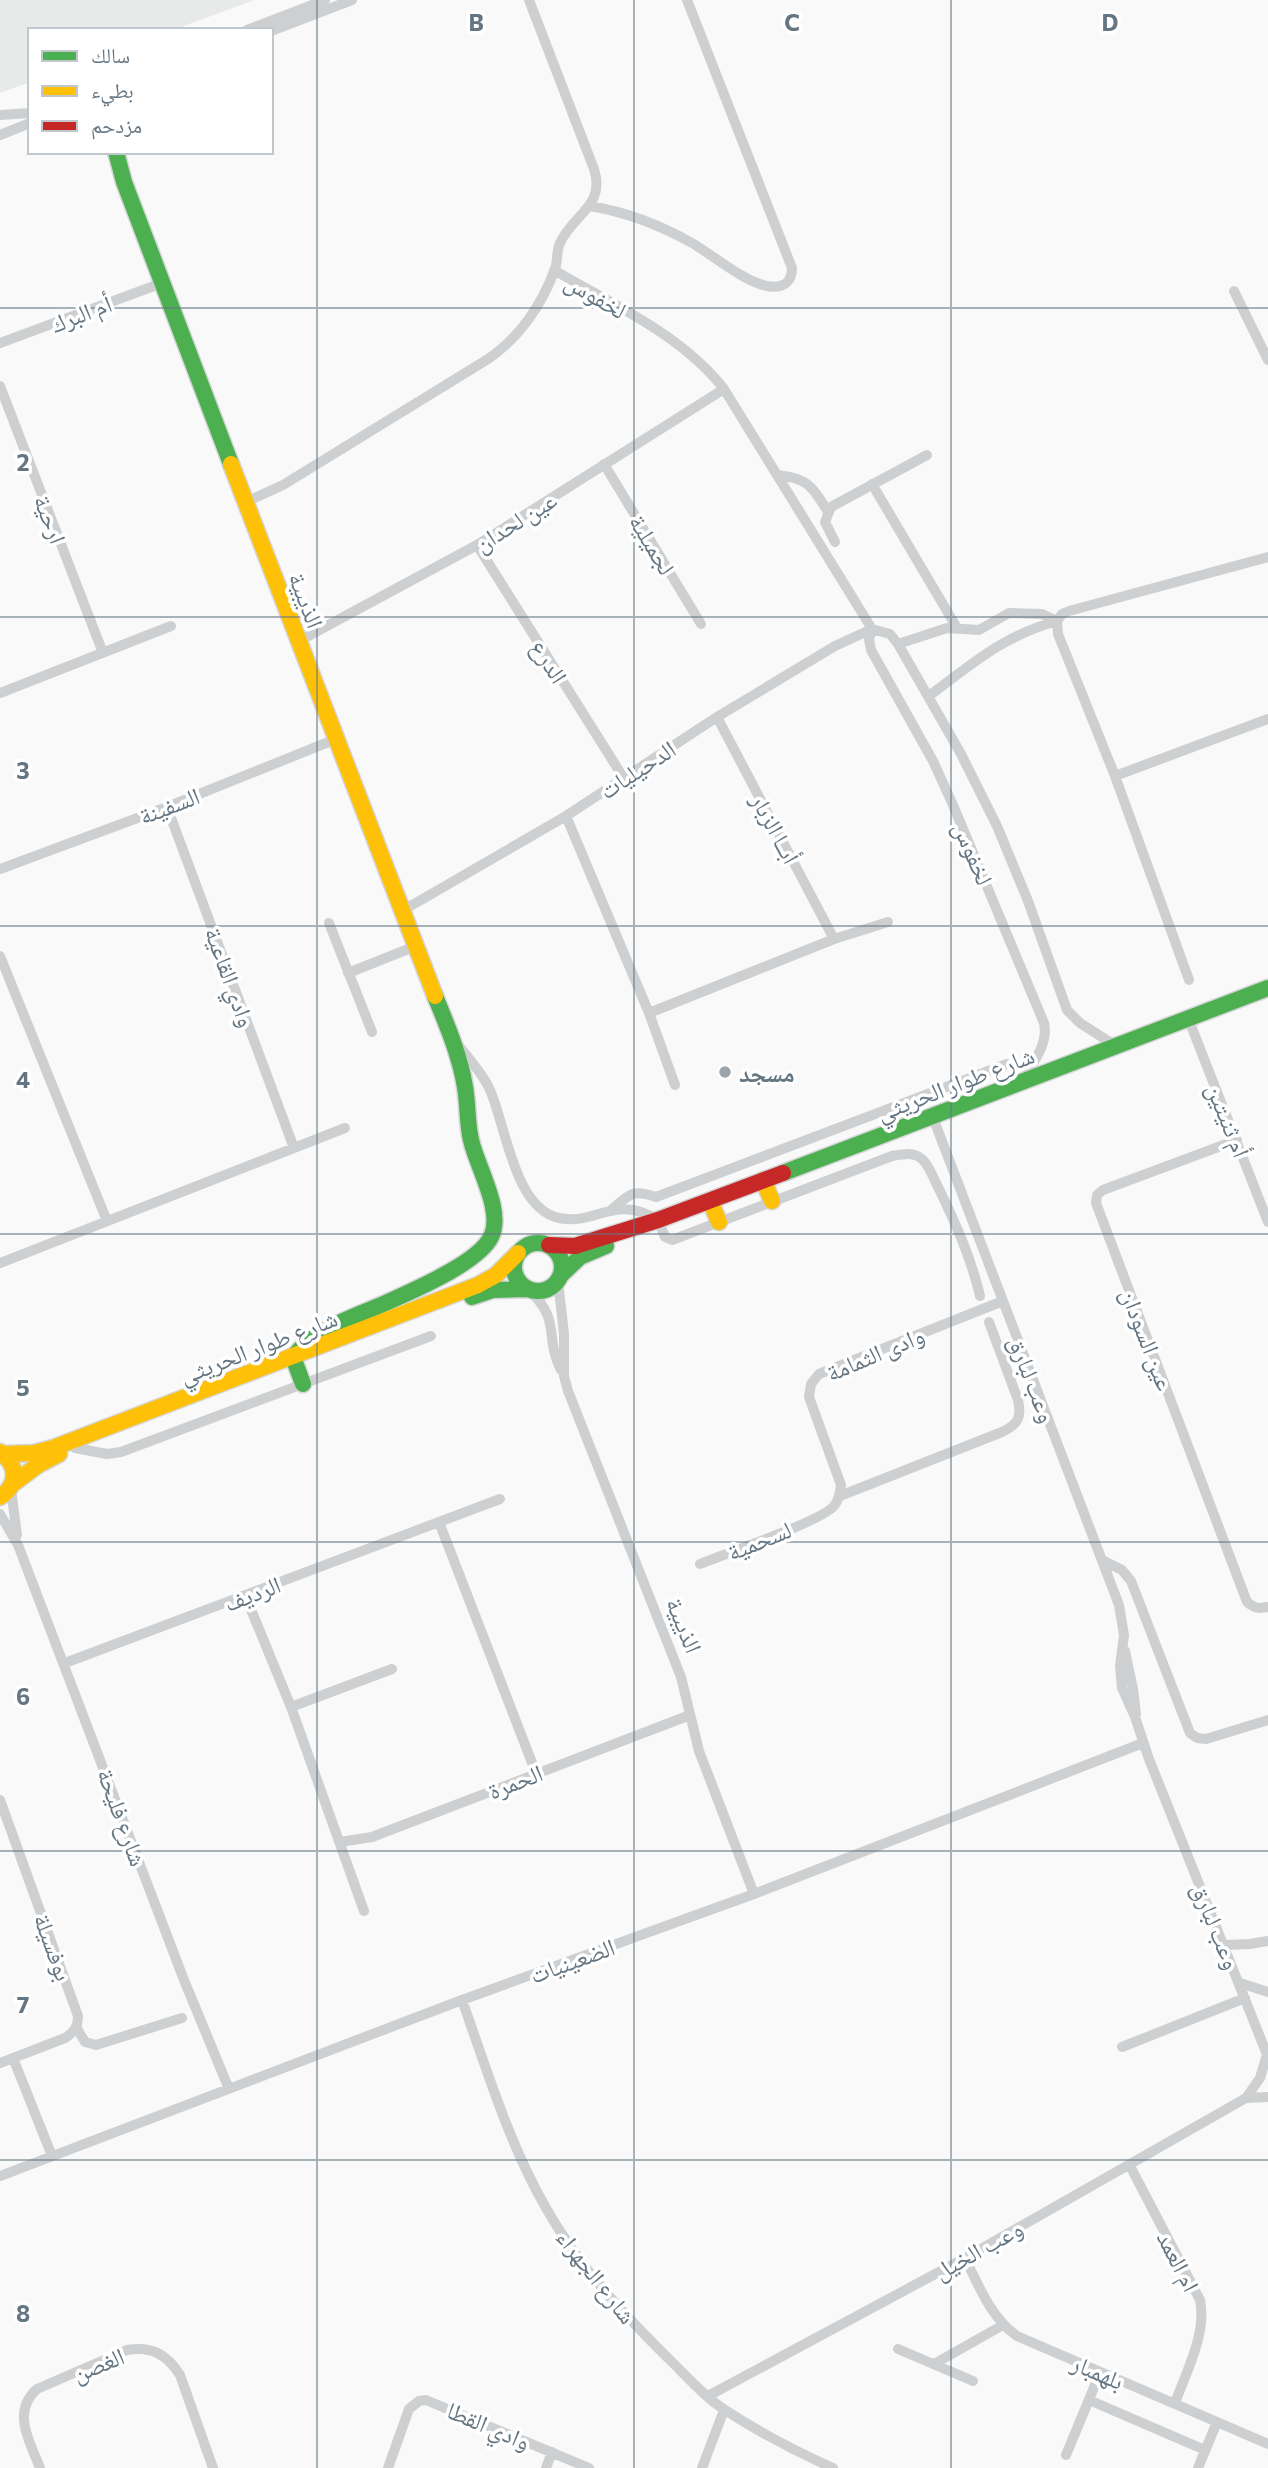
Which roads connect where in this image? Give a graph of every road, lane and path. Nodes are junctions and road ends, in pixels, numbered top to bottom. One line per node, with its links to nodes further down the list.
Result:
1 (325, 0): 5 (street)
2 (352, 0): 6 (street)
3 (529, 0): 14 (street)
4 (687, 0): 14 (street)
5 (252, 28)
6 (273, 30)
7 (28, 114): 8 (street)
8 (0, 115)
9 (28, 124): 10 (street)
10 (0, 135)
11 (109, 154): 13 (street, الذيبية)
12 (117, 154): 13 (street, الذيبية)
13 (124, 181): 16 (street, الذيبية)
14 (590, 206): 15 (street)
15 (554, 270): 21 (street, لخفوس); 26 (street, لخفوس)
16 (162, 283): 18 (street, أم البرك); 26 (street, الذيبية)
17 (1234, 291): 19 (street)
18 (0, 343)
19 (1268, 360)
20 (0, 386): 39 (street, ارحية)
21 (724, 388): 23 (street, عين لحدان); 24 (street, لخفوس)
22 (928, 455): 25 (street)
23 (604, 464): 30 (street, عين لحدان); 33 (street, لجميلية)
24 (777, 475): 27 (street); 28 (street, لخفوس)
25 (872, 484): 27 (street); 35 (street)
26 (246, 502): 37 (street, الذيبية)
27 (826, 517): 28 (street); 29 (street)
28 (812, 530): 36 (street, لخفوس)
29 (835, 542)
30 (477, 545): 37 (street, عين لحدان); 46 (street, الدرع)
31 (1268, 557): 32 (street)
32 (1057, 621): 35 (street); 41 (street); 45 (street)
33 (701, 624)
34 (171, 626): 39 (street)
35 (957, 628): 38 (street)
36 (872, 629): 38 (street, لخفوس); 42 (street, الدحيليات); 66 (street, لخفوس)
37 (299, 641): 44 (street, الذيبية)
38 (898, 645): 41 (street, لخفوس)
39 (103, 653): 40 (street)
40 (0, 693)
41 (929, 695): 63 (street, لخفوس)
42 (717, 717): 46 (street, الدحيليات); 53 (street, أبــا الزبار)
43 (1268, 719): 45 (street)
44 (336, 739): 47 (street, السفينة); 50 (street, الذيبية)
45 (1115, 776): 57 (street)
46 (623, 777): 48 (street, الدحيليات)
47 (167, 807): 49 (street, السفينة); 72 (street, وادي القاعية)
48 (566, 816): 50 (street, الدحيليات); 59 (street)
49 (0, 869)
50 (402, 911): 54 (street, الذيبية)
51 (888, 922): 53 (street)
52 (328, 923): 56 (street)
53 (834, 939): 59 (street)
54 (416, 946): 56 (street); 62 (street, الذيبية)
55 (0, 956): 78 (street)
56 (348, 973): 61 (street)
57 (1189, 980)
58 (1268, 988): 60 (street, شارع طوار الحريثي)
59 (649, 1013): 67 (street)
60 (1188, 1018): 63 (street, شارع طوار الحريثي); 71 (street, أم ثنيتين)
61 (372, 1032)
62 (450, 1034): 65 (street, الذيبية); 68 (street, الذيبية)
63 (1116, 1046): 66 (street, شارع طوار الحريثي)
64 (1007, 1063): 76 (street)
65 (484, 1079): 68 (street); 76 (street, الذيبية)
66 (1021, 1083): 69 (street, شارع طوار الحريثي)
67 (675, 1085)
68 (465, 1086): 90 (street, الذيبية)
69 (932, 1115): 73 (street, شارع طوار الحريثي); 87 (street, وعب لبارق)
70 (345, 1128): 72 (street)
71 (1237, 1139): 80 (street, أم ثنيتين); 104 (street, عين السودان)
72 (294, 1148): 78 (street)
73 (763, 1180): 74 (street, شارع طوار الحريثي); 75 (street)
74 (710, 1201): 77 (street, شارع طوار الحريثي); 79 (street)
75 (772, 1201): 79 (street); 86 (street)
76 (611, 1210): 77 (street, الذيبية)
77 (658, 1220): 79 (street); 81 (street, شارع طوار الحريثي); 84 (street, شارع طوار الحريثي)
78 (107, 1221): 83 (street)
79 (719, 1222)
80 (1268, 1222)
81 (549, 1245): 82 (street); 84 (street)
82 (518, 1253): 85 (street); 90 (street, شارع طوار الحريثي)
83 (0, 1263)
84 (559, 1278): 85 (street); 91 (street, الذيبية)
85 (528, 1289): 90 (street, شارع طوار الحريثي); 91 (street, الذيبية)
86 (980, 1296)
87 (1003, 1301): 96 (street, وادى الثمامة); 101 (street, وعب لبارق)
88 (989, 1322): 96 (street)
89 (431, 1336): 92 (street)
90 (294, 1361): 92 (street); 93 (street, شارع طوار الحريثي); 94 (street, شارع طوار الحريثي)
91 (564, 1376): 108 (street, الذيبية)
92 (303, 1384): 93 (street)
93 (75, 1448): 95 (street, شارع طوار الحريثي)
94 (2, 1453): 95 (street)
95 (8, 1489): 100 (street, شارع فليحة)
96 (840, 1496): 102 (street, لسحمية)
97 (500, 1499): 99 (street, الرديف)
98 (0, 1514): 100 (street, شارع فليحة)
99 (439, 1522): 103 (street, الرديف); 111 (street)
100 (18, 1545): 105 (street, شارع فليحة)
101 (1102, 1560): 109 (street); 110 (street, وعب لبارق)
102 (700, 1564)
103 (245, 1595): 105 (street, الرديف); 107 (street)
104 (1268, 1606)
105 (65, 1663): 128 (street, شارع فليحة)
106 (393, 1669): 107 (street)
107 (291, 1707): 113 (street)
108 (690, 1715): 111 (street, الحمرة); 114 (street, الذيبية)
109 (1268, 1720)
110 (1143, 1743): 114 (street, الضعينيات); 117 (street, وعب لبارق)
111 (536, 1773): 113 (street, الحمرة)
112 (0, 1800): 123 (street, بوفسيلة)
113 (340, 1842): 115 (street)
114 (754, 1894): 121 (street, الضعينيات)
115 (364, 1911)
116 (1268, 1941): 117 (street)
117 (1225, 1945): 118 (street, وعب لبارق)
118 (1240, 1983): 119 (street); 120 (street, وعب لبارق)
119 (1268, 1992)
120 (1245, 1998): 124 (street); 125 (street, وعب لبارق)
121 (463, 2000): 128 (street, الضعينيات); 140 (street, شارع الجهراء)
122 (182, 2018): 123 (street)
123 (76, 2028): 126 (street)
124 (1122, 2047)
125 (1268, 2056): 130 (street)
126 (13, 2058): 127 (street); 131 (street)
127 (0, 2063)
128 (229, 2089): 131 (street, الضعينيات)
129 (1268, 2096): 130 (street, وعب الخيل)
130 (1246, 2098): 132 (street, وعب الخيل)
131 (52, 2156): 133 (street, الضعينيات)
132 (1129, 2164): 134 (street, وعب الخيل); 142 (street, ام العمد)
133 (0, 2176)
134 (965, 2258): 135 (street, بلهمبار); 140 (street, وعب الخيل)
135 (1003, 2325): 137 (street); 138 (street, بلهمبار)
136 (898, 2349): 137 (street)
137 (934, 2364): 139 (street)
138 (1100, 2373): 141 (street); 142 (street, بلهمبار)
139 (973, 2381)
140 (708, 2396): 143 (street, شارع الجهراء)
141 (1089, 2400): 146 (street); 148 (street)
142 (1175, 2403): 144 (street, بلهمبار)
143 (724, 2410): 154 (street); 155 (street, شارع الجهراء)
144 (1217, 2422): 145 (street, بلهمبار); 146 (street)
145 (1268, 2444)
146 (1205, 2450): 156 (street)
147 (552, 2452): 151 (street, وادي القطا); 152 (street); 153 (street, وادي القطا)
148 (1066, 2455)
149 (40, 2468): 150 (street, الغصن)
150 (213, 2468)
151 (388, 2468)
152 (546, 2468)
153 (589, 2468)
154 (702, 2468)
155 (834, 2468)
156 (1198, 2468)

